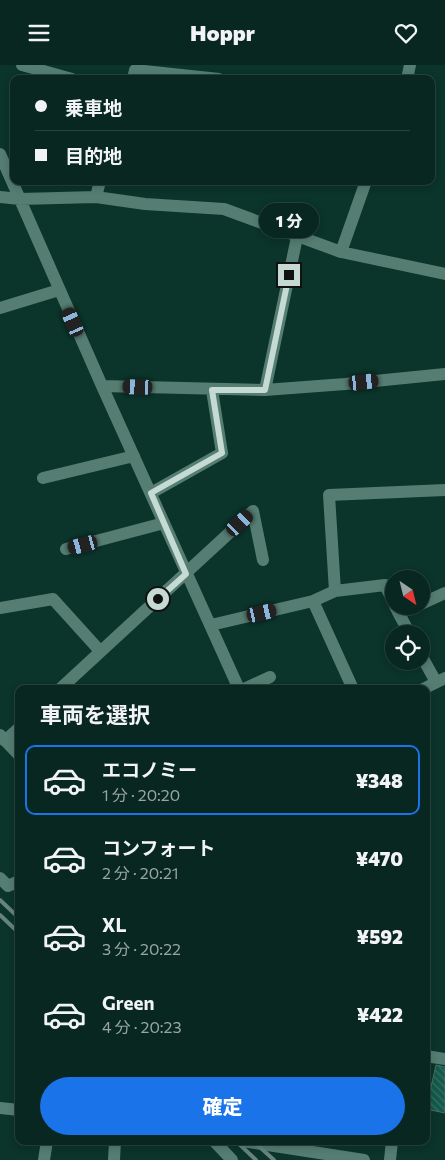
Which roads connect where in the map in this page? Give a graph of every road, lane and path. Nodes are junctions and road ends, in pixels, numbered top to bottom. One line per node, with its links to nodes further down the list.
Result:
1 (22, 65): 2 (street)
2 (58, 75)
3 (134, 75): 4 (street)
4 (182, 75)
5 (0, 154): 6 (street)
6 (10, 176)
7 (14, 185): 12 (street)
8 (99, 185): 11 (street)
9 (365, 185): 14 (street)
10 (0, 197): 12 (street)
11 (96, 197): 12 (street); 13 (street)
12 (20, 199): 16 (street)
13 (297, 237): 14 (street); 21 (street)
14 (341, 252): 15 (street)
15 (445, 274)
16 (59, 290): 17 (street); 19 (street)
17 (0, 308)
18 (445, 373): 21 (street)
19 (102, 386): 20 (street); 22 (street)
20 (212, 390): 21 (street); 25 (street)
21 (265, 390)
22 (134, 457): 23 (street); 25 (street)
23 (43, 478)
24 (445, 489): 31 (street)
25 (151, 493): 26 (street)
26 (164, 523): 27 (street); 29 (street)
27 (66, 549)
28 (263, 560): 29 (street)
29 (186, 574): 36 (street); 37 (street)
30 (385, 585): 31 (street)
31 (335, 591): 34 (street)
32 (445, 593): 33 (street)
33 (430, 600)
34 (313, 601): 36 (street); 44 (street)
35 (0, 608): 37 (street)
36 (211, 625): 42 (street)
37 (100, 651): 41 (street)
38 (430, 666): 40 (street)
39 (270, 677): 43 (street)
40 (441, 680)
41 (64, 685)
42 (237, 685)
43 (253, 685)
44 (351, 685)
45 (15, 730): 46 (street)
46 (3, 738): 47 (street)
47 (15, 751)
48 (0, 878): 49 (street)
49 (15, 883)
50 (430, 1057): 51 (street)
51 (445, 1059)
52 (0, 1108): 53 (street)
53 (15, 1110)
54 (46, 1145): 59 (street)
55 (115, 1145): 60 (street)
56 (218, 1145): 61 (street)
57 (268, 1145): 62 (street)
58 (392, 1145): 63 (street)
59 (44, 1160)
60 (114, 1160)
61 (232, 1160)
62 (364, 1160)
63 (390, 1160)

